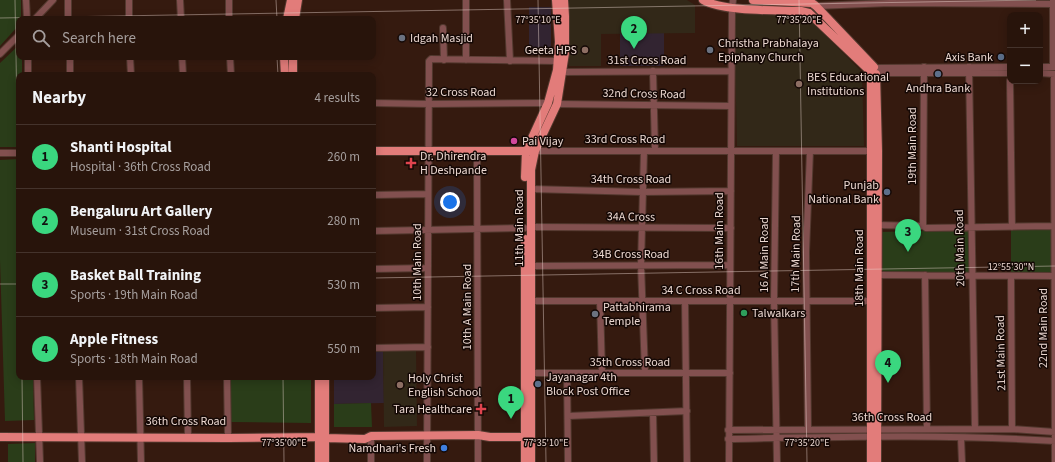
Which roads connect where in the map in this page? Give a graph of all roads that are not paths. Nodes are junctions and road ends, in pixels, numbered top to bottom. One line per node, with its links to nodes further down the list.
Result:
1 (26, 0): 24 (street)
2 (53, 0): 25 (street)
3 (68, 0): 26 (street)
4 (129, 0): 27 (street)
5 (180, 0): 28 (street)
6 (229, 0): 29 (street)
7 (291, 0): 30 (main road)
8 (298, 0): 31 (main road)
9 (466, 0): 45 (street)
10 (507, 0): 46 (street)
11 (556, 0): 47 (main road, 11th Main Road)
12 (564, 0): 63 (main road, 11th Main Road)
13 (703, 0): 23 (main road)
14 (753, 0): 21 (main road)
15 (860, 2): 16 (street); 21 (street)
16 (890, 2): 17 (street)
17 (917, 2): 18 (street)
18 (946, 2): 19 (street)
19 (971, 2): 20 (street)
20 (1022, 2): 22 (street)
21 (814, 3): 55 (main road)
22 (1054, 3): 32 (street, 22nd Main Road)
23 (733, 4): 54 (street, 16th Main Road); 55 (main road)
24 (27, 16)
25 (38, 16)
26 (68, 16)
27 (129, 16)
28 (181, 16)
29 (229, 16)
30 (288, 16)
31 (295, 16)
32 (1054, 24): 35 (street, 22nd Main Road)
33 (443, 28): 44 (street)
34 (16, 38): 36 (street)
35 (1054, 42): 52 (street, 22nd Main Road)
36 (0, 54)
37 (28, 60): 56 (street)
38 (70, 60): 57 (street)
39 (130, 60): 58 (street)
40 (182, 60): 59 (street)
41 (230, 60): 60 (street)
42 (284, 60): 61 (main road)
43 (292, 60): 62 (main road)
44 (444, 60): 45 (street); 69 (street, 10th Main Road)
45 (466, 60): 46 (street)
46 (510, 61): 47 (street)
47 (558, 61): 68 (main road, 11th Main Road)
48 (1007, 67): 51 (street)
49 (1043, 68): 52 (street)
50 (924, 70): 51 (street); 55 (street); 91 (street, 19th Main Road)
51 (969, 70): 64 (street); 94 (street, 20th Main Road)
52 (1054, 70): 65 (street); 92 (street, 22nd Main Road)
53 (653, 71): 54 (street, 31st Cross Road); 63 (street, 31st Cross Road); 71 (street)
54 (731, 71): 72 (street, 16th Main Road)
55 (874, 71): 80 (main road, 18th Main Road)
56 (28, 72)
57 (70, 72)
58 (131, 72)
59 (182, 72)
60 (231, 72)
61 (285, 72)
62 (293, 72)
63 (563, 72): 70 (main road, 11th Main Road)
64 (1007, 73)
65 (1043, 73)
66 (1010, 84): 95 (street)
67 (376, 102): 69 (street, 32 Cross Road)
68 (548, 103): 69 (street, 32 Cross Road); 74 (main road, 11th Main Road)
69 (429, 104): 81 (street, 10th Main Road)
70 (557, 104): 71 (street, 32nd Cross Road); 74 (main road, 11th Main Road)
71 (654, 105): 72 (street, 32nd Cross Road); 76 (street)
72 (731, 106): 77 (street, 16th Main Road)
73 (376, 151): 81 (main road, 33rd Cross Road)
74 (530, 151): 75 (street, 33rd Cross Road); 82 (main road, 33rd Cross Road); 85 (main road, 11th Main Road); 93 (main road, 11th Main Road)
75 (644, 151): 76 (street, 33rd Cross Road); 87 (street)
76 (655, 151): 77 (street, 33rd Cross Road)
77 (731, 151): 78 (street, 33rd Cross Road); 86 (street, 16th Main Road)
78 (776, 151): 79 (street, 33rd Cross Road); 117 (street, 16 A Main Road)
79 (810, 151): 80 (street, 33rd Cross Road); 111 (street, 17th Main Road)
80 (874, 151): 90 (main road, 18th Main Road)
81 (429, 152): 82 (main road, 33rd Cross Road); 88 (street, 10th Main Road)
82 (477, 152): 96 (street, 10th A Main Road)
83 (0, 153): 84 (street)
84 (16, 153)
85 (531, 189): 87 (street, 34th Cross Road); 93 (main road, 11th Main Road)
86 (731, 191): 87 (street, 34th Cross Road); 98 (street, 16th Main Road)
87 (642, 192): 97 (street)
88 (428, 194): 89 (street); 99 (street, 10th Main Road)
89 (376, 195)
90 (874, 225): 91 (street); 106 (main road, 18th Main Road); 118 (main road, 18th Main Road)
91 (923, 226): 94 (street)
92 (1054, 226): 95 (street); 110 (street, 22nd Main Road)
93 (528, 227): 96 (street); 97 (street, 34A Cross); 103 (main road, 11th Main Road); 155 (main road, 11th Main Road)
94 (971, 227): 95 (street); 108 (street, 20th Main Road)
95 (1012, 227)
96 (478, 228): 99 (street); 154 (street, 10th A Main Road)
97 (642, 228): 98 (street, 34A Cross); 102 (street)
98 (731, 228): 101 (street, 16th Main Road)
99 (428, 229): 100 (street); 104 (street, 10th Main Road)
100 (376, 231)
101 (730, 264): 102 (street, 34B Cross Road); 116 (street, 16th Main Road)
102 (641, 265): 103 (street, 34B Cross Road); 114 (street)
103 (531, 266): 112 (main road, 11th Main Road)
104 (428, 268): 105 (street); 119 (street, 10th Main Road)
105 (376, 269)
106 (878, 275): 107 (street); 149 (main road, 18th Main Road)
107 (925, 275): 108 (street); 142 (street)
108 (972, 276): 109 (street); 143 (street, 20th Main Road)
109 (1011, 276): 110 (street); 144 (street, 21st Main Road)
110 (1054, 276): 121 (street, 22nd Main Road)
111 (806, 300): 117 (street, 34 C Cross Road); 118 (street, 34 C Cross Road); 141 (street, 17th Main Road)
112 (531, 301): 113 (street, 34 C Cross Road); 125 (main road, 11th Main Road)
113 (600, 301): 114 (street, 34 C Cross Road); 127 (street)
114 (642, 301): 115 (street, 34 C Cross Road); 128 (street)
115 (685, 301): 116 (street, 34 C Cross Road); 129 (street)
116 (730, 301): 117 (street, 34 C Cross Road); 130 (street, 16th Main Road)
117 (774, 301): 146 (street, 16 A Main Road)
118 (871, 301): 149 (main road, 18th Main Road)
119 (428, 307): 120 (street); 122 (street, 10th Main Road)
120 (376, 308)
121 (1055, 337): 124 (street, 22nd Main Road)
122 (428, 347): 123 (street); 159 (street, 10th Main Road)
123 (376, 348)
124 (1055, 368): 148 (street, 22nd Main Road)
125 (531, 373): 126 (street, 35th Cross Road); 155 (main road, 11th Main Road)
126 (567, 373): 127 (street, 35th Cross Road); 140 (street)
127 (602, 373): 128 (street, 35th Cross Road)
128 (645, 373): 129 (street, 35th Cross Road)
129 (687, 373): 130 (street, 35th Cross Road); 138 (street)
130 (730, 373): 145 (street, 16th Main Road)
131 (37, 380): 150 (street)
132 (79, 380): 151 (street)
133 (139, 380): 152 (street)
134 (187, 380): 156 (street)
135 (227, 380): 157 (street)
136 (320, 380): 153 (main road)
137 (326, 380): 153 (main road)
138 (687, 411): 139 (street); 177 (street)
139 (653, 412): 140 (street); 176 (street)
140 (568, 416): 175 (street)
141 (808, 429): 146 (street, 36th Cross Road); 149 (street, 36th Cross Road)
142 (927, 429): 143 (street, 36th Cross Road); 149 (street, 36th Cross Road)
143 (975, 429): 144 (street, 36th Cross Road)
144 (1012, 429): 148 (street, 36th Cross Road)
145 (728, 430): 146 (street, 36th Cross Road); 163 (street, 16th Main Road)
146 (776, 430): 161 (street, 16 A Main Road)
147 (0, 432): 150 (main road, 36th Cross Road)
148 (1055, 432): 164 (street, 22nd Main Road)
149 (874, 433): 161 (street, 36th Cross Road); 162 (street, 36th Cross Road); 180 (main road, 18th Main Road); 181 (main road, 18th Main Road)
150 (39, 434): 151 (main road, 36th Cross Road); 160 (main road, 36th Cross Road); 165 (street)
151 (81, 435): 152 (main road, 36th Cross Road); 166 (street)
152 (140, 435): 156 (main road, 36th Cross Road); 167 (street)
153 (322, 435): 157 (main road, 36th Cross Road); 158 (main road, 36th Cross Road); 168 (main road); 169 (main road)
154 (478, 435): 155 (main road, 36th Cross Road); 159 (main road, 36th Cross Road); 172 (street, 10th A Main Road)
155 (528, 435): 173 (main road, 11th Main Road); 174 (main road, 11th Main Road)
156 (188, 436): 157 (main road, 36th Cross Road)
157 (228, 436)
158 (371, 436): 159 (main road, 36th Cross Road); 170 (street)
159 (427, 436): 171 (street, 10th Main Road)
160 (0, 437)
161 (777, 438): 163 (street, 36th Cross Road); 179 (street)
162 (961, 438): 164 (street, 36th Cross Road); 182 (street)
163 (728, 439): 178 (street, 16th Main Road)
164 (1055, 441): 183 (street, 22nd Main Road)
165 (40, 462)
166 (82, 462)
167 (141, 462)
168 (319, 462)
169 (325, 462)
170 (371, 462)
171 (427, 462)
172 (478, 462)
173 (525, 462)
174 (531, 462)
175 (568, 462)
176 (654, 462)
177 (687, 462)
178 (729, 462)
179 (777, 462)
180 (871, 462)
181 (877, 462)
182 (962, 462)
183 (1055, 462)

